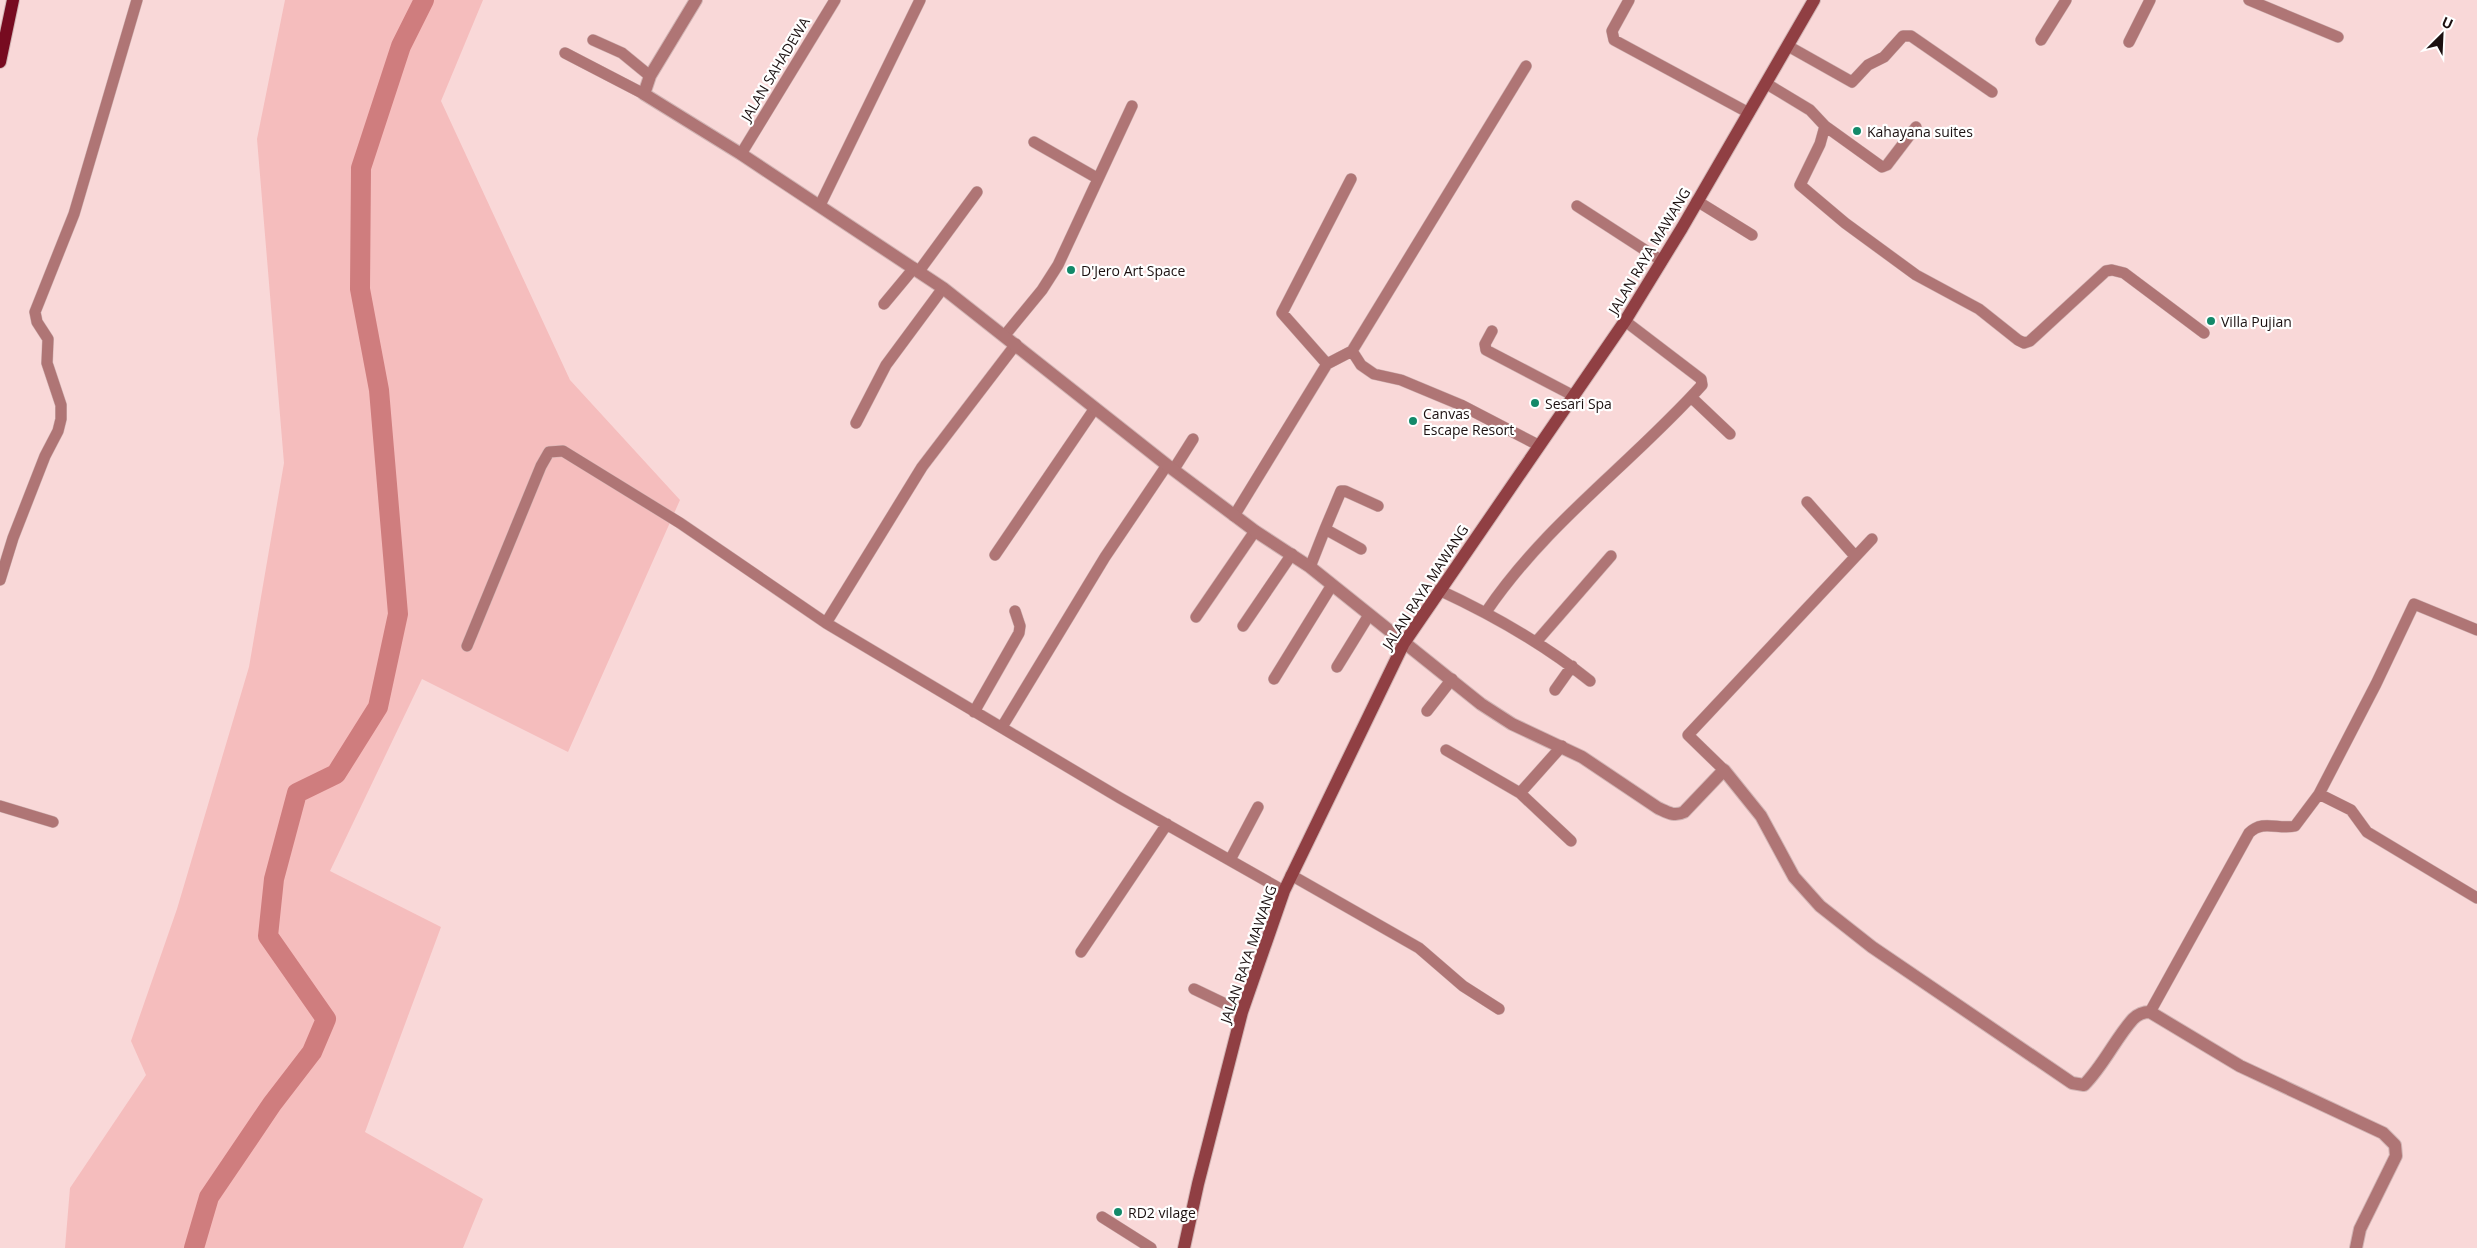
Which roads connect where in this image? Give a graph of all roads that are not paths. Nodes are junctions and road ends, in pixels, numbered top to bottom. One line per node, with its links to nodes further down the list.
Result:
1 (13, 0): 17 (main road)
2 (137, 0): 67 (street)
3 (696, 0): 19 (street)
4 (835, 0): 28 (street, JALAN SAHADEWA)
5 (920, 0): 33 (street)
6 (1629, 0): 24 (street)
7 (1814, 0): 15 (main road, JALAN RAYA MAWANG)
8 (2066, 0): 13 (street)
9 (2150, 0): 14 (street)
10 (2249, 0): 11 (street)
11 (2338, 37)
12 (593, 40): 19 (street)
13 (2041, 40)
14 (2129, 42)
15 (1788, 46): 20 (main road, JALAN RAYA MAWANG); 21 (street)
16 (565, 53): 22 (street)
17 (0, 62)
18 (1526, 66): 45 (street)
19 (650, 76): 22 (street)
20 (1766, 84): 24 (main road, JALAN RAYA MAWANG); 25 (street)
21 (1992, 92)
22 (644, 94): 28 (street)
23 (1132, 106): 29 (street)
24 (1749, 113): 32 (main road, JALAN RAYA MAWANG)
25 (1825, 126): 26 (street); 42 (street)
26 (1916, 127)
27 (1034, 142): 29 (street)
28 (741, 154): 33 (street)
29 (1097, 178): 43 (street)
30 (1351, 179): 46 (street)
31 (977, 192): 37 (street)
32 (1697, 201): 35 (street); 36 (main road, JALAN RAYA MAWANG)
33 (820, 205): 37 (street)
34 (1577, 206): 36 (street)
35 (1752, 235)
36 (1662, 261): 40 (main road, JALAN RAYA MAWANG)
37 (917, 269): 38 (street); 39 (street)
38 (943, 288): 43 (street); 50 (street)
39 (884, 304)
40 (1625, 321): 47 (main road, JALAN RAYA MAWANG); 48 (street)
41 (1492, 331): 47 (street)
42 (2204, 333)
43 (1006, 335): 44 (street)
44 (1016, 344): 49 (street); 74 (street)
45 (1352, 351): 46 (street); 53 (street)
46 (1327, 364): 57 (street)
47 (1574, 396): 53 (main road, JALAN RAYA MAWANG)
48 (1691, 396): 51 (street); 71 (street)
49 (1095, 408): 54 (street); 63 (street)
50 (856, 424)
51 (1730, 434)
52 (1193, 439): 54 (street)
53 (1538, 445): 69 (main road, JALAN RAYA MAWANG)
54 (1170, 467): 57 (street); 88 (street)
55 (1807, 502): 65 (street)
56 (1378, 506): 58 (street)
57 (1234, 516): 59 (street)
58 (1325, 528): 61 (street); 66 (street)
59 (1255, 531): 62 (street); 73 (street)
60 (1872, 539): 65 (street)
61 (1361, 548)
62 (1292, 554): 66 (street); 75 (street)
63 (995, 555)
64 (1611, 556): 77 (street)
65 (1855, 556): 91 (street)
66 (1310, 567): 68 (street)
67 (0, 580)
68 (1332, 585): 72 (street); 82 (street)
69 (1439, 590): 71 (street); 78 (main road, JALAN RAYA MAWANG)
70 (1015, 611): 87 (street)
71 (1486, 612): 77 (street)
72 (1369, 615): 78 (street); 80 (street)
73 (1196, 617)
74 (826, 623): 79 (street); 87 (street)
75 (1243, 626)
76 (2477, 630): 93 (street)
77 (1536, 642): 81 (street)
78 (1404, 643): 83 (street); 100 (main road, JALAN RAYA MAWANG)
79 (467, 646)
80 (1337, 666)
81 (1572, 666): 84 (street); 85 (street)
82 (1274, 679)
83 (1452, 679): 86 (street); 89 (street)
84 (1590, 681)
85 (1554, 690)
86 (1427, 711)
87 (974, 712): 88 (street)
88 (1002, 727): 97 (street)
89 (1562, 746): 91 (street); 92 (street)
90 (1446, 750): 92 (street)
91 (1724, 770): 107 (street)
92 (1520, 793): 98 (street)
93 (2319, 794): 102 (street); 107 (street)
94 (0, 806): 96 (street)
95 (1258, 807): 99 (street)
96 (53, 822)
97 (1167, 824): 99 (street); 103 (street)
98 (1571, 841)
99 (1230, 860): 101 (street)
100 (1291, 875): 101 (main road, JALAN RAYA MAWANG); 105 (street)
101 (1284, 891): 106 (main road, JALAN RAYA MAWANG)
102 (2477, 898)
103 (1081, 952)
104 (1194, 989): 106 (street)
105 (1499, 1009)
106 (1242, 1012): 110 (main road, JALAN RAYA MAWANG)
107 (2150, 1012): 111 (street)
108 (1102, 1217): 109 (street)
109 (1151, 1248)
110 (1184, 1248)
111 (2356, 1248)

